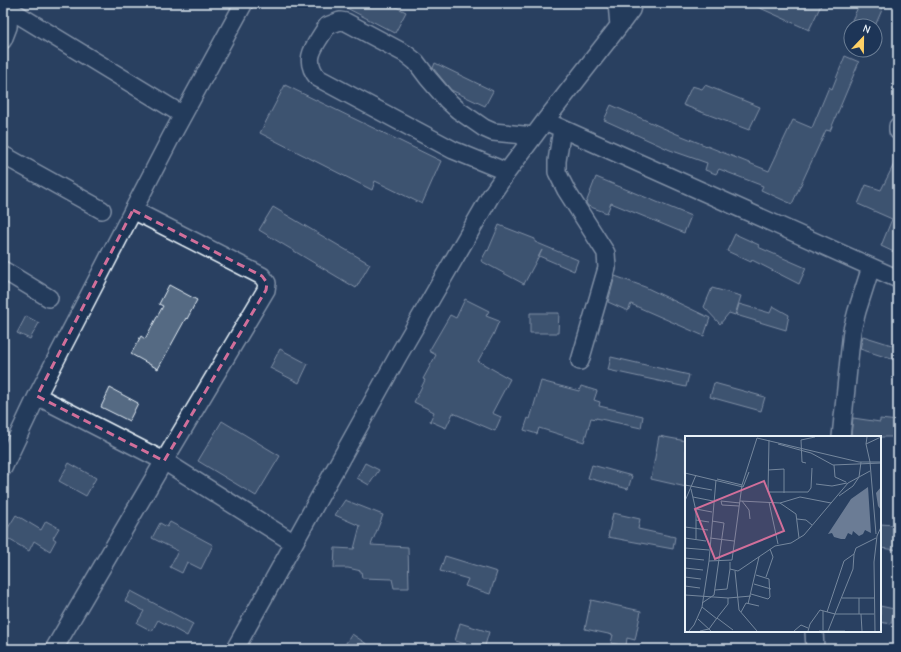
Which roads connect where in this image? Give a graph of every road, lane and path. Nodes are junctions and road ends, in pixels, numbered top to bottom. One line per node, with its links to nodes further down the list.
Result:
1 (244, 3): 7 (street)
2 (617, 3): 5 (street)
3 (633, 3): 5 (street)
4 (10, 6): 6 (street); 7 (street)
5 (620, 26): 8 (street)
6 (3, 40)
7 (183, 115): 16 (street)
8 (545, 121): 10 (street); 12 (street)
9 (898, 126): 11 (street)
10 (562, 129): 17 (street); 21 (street)
11 (898, 131)
12 (534, 136): 14 (street); 14 (street)
13 (3, 155): 15 (street)
14 (507, 172): 26 (street)
15 (102, 210)
16 (133, 210): 22 (street); 24 (street)
17 (870, 267): 19 (street); 23 (street)
18 (3, 270): 20 (street)
19 (898, 279)
20 (49, 298)
21 (580, 361)
22 (37, 396): 24 (street); 25 (street)
23 (841, 436)
24 (164, 461): 26 (street); 28 (street)
25 (3, 468)
26 (294, 543): 29 (street)
27 (814, 632): 30 (street)
28 (54, 649)
29 (235, 649)
30 (815, 649)

